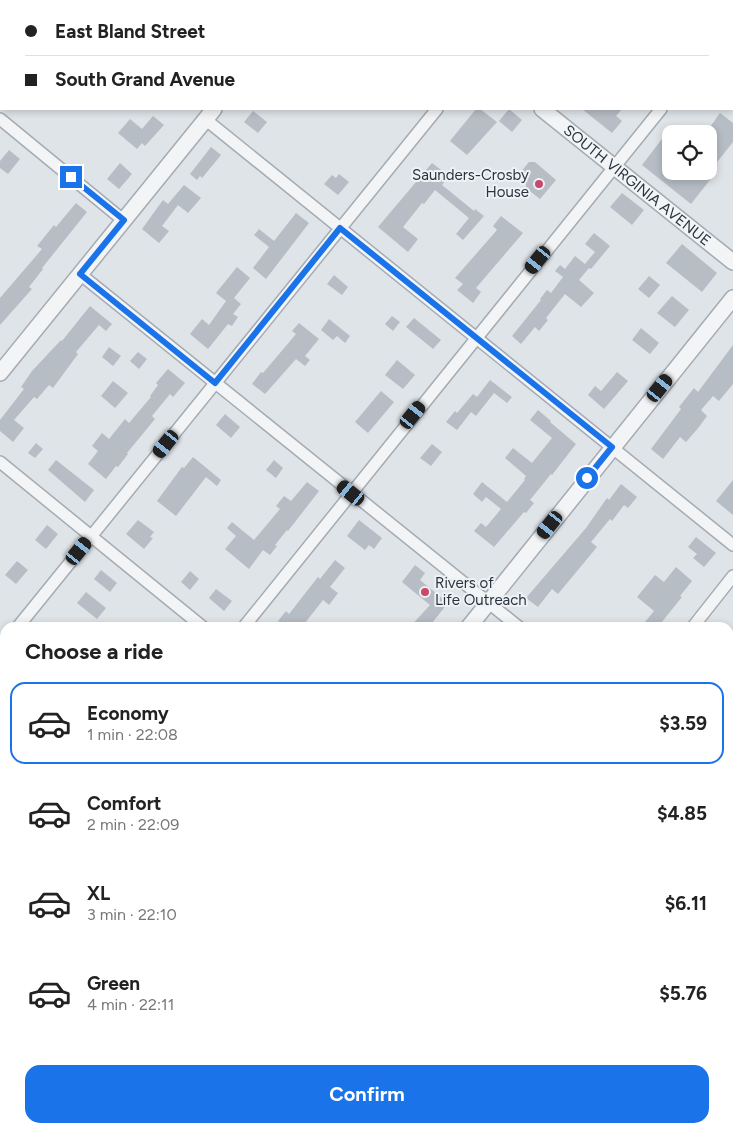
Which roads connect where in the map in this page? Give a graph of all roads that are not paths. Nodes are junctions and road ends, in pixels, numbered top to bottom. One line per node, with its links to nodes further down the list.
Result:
1 (436, 110): 8 (street)
2 (543, 110): 6 (street, SOUTH VIRGINIA AVENUE)
3 (660, 110): 6 (street)
4 (209, 114): 7 (street); 8 (street)
5 (0, 119): 7 (street)
6 (614, 167): 9 (street, SOUTH VIRGINIA AVENUE); 12 (street)
7 (124, 220): 10 (street)
8 (340, 228): 12 (street); 14 (street)
9 (733, 262)
10 (80, 274): 13 (street); 14 (street)
11 (733, 298): 15 (street)
12 (475, 337): 15 (street); 17 (street)
13 (0, 373)
14 (215, 383): 17 (street); 18 (street)
15 (612, 447): 19 (street); 21 (street)
16 (0, 462): 18 (street)
17 (351, 493): 21 (street); 24 (street)
18 (91, 536): 22 (street); 23 (street)
19 (733, 545)
20 (733, 576): 27 (street)
21 (488, 602): 25 (street); 26 (street)
22 (22, 622)
23 (197, 622)
24 (248, 622)
25 (473, 622)
26 (513, 622)
27 (697, 622)

